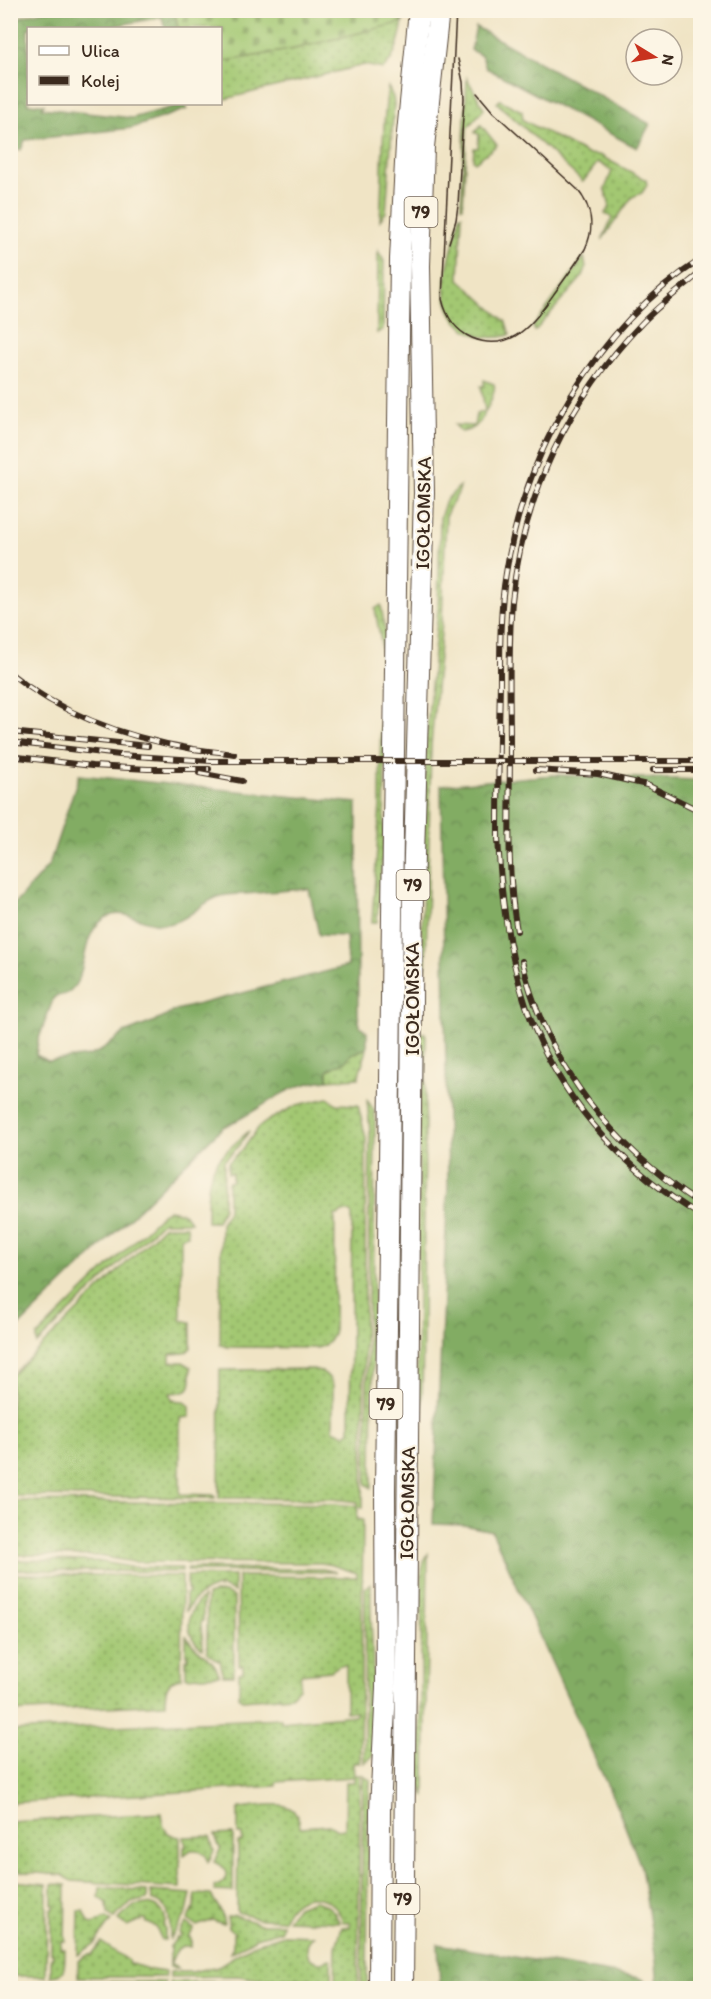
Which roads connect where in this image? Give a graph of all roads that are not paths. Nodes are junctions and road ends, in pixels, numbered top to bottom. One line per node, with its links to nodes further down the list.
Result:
1 (419, 10): 3 (main road, IGOŁOMSKA / 79)
2 (439, 10): 4 (main road, IGOŁOMSKA / 79)
3 (379, 1989)
4 (403, 1989)

